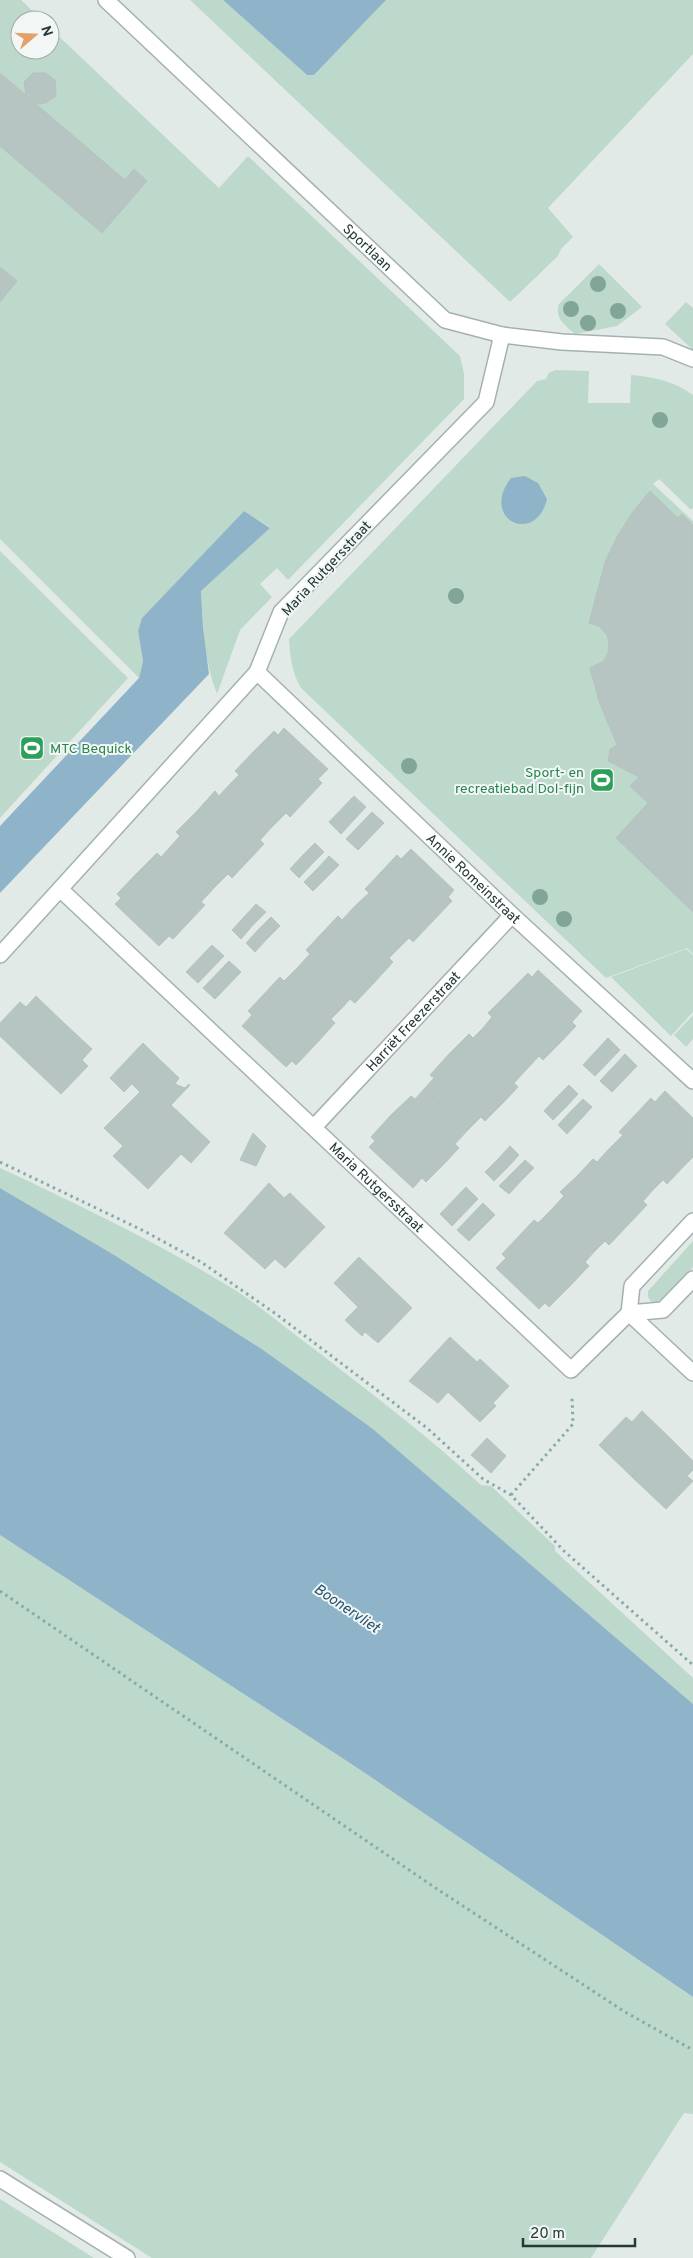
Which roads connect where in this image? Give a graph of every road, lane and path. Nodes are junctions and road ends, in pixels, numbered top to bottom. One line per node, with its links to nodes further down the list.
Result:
1 (106, 0): 2 (street, Sportlaan)
2 (502, 335): 3 (street, Sportlaan); 4 (street, Maria Rutgersstraat)
3 (693, 359)
4 (257, 672): 5 (street, Maria Rutgersstraat); 6 (street, Annie Romeinstraat)
5 (60, 889): 7 (street, Maria Rutgersstraat); 9 (street, Maria Rutgersstraat)
6 (512, 915): 8 (street, Annie Romeinstraat); 9 (street, Harriët Freezerstraat)
7 (0, 955)
8 (693, 1082)
9 (314, 1127): 13 (street, Maria Rutgersstraat)
10 (0, 1162): 16 (path)
11 (693, 1222): 13 (street)
12 (693, 1279): 13 (street)
13 (629, 1313): 14 (street)
14 (693, 1373)
15 (574, 1424): 16 (path)
16 (511, 1495): 18 (path)
17 (0, 1591): 19 (path)
18 (693, 1665)
19 (693, 2050)
20 (0, 2179): 21 (street)
21 (127, 2258)

